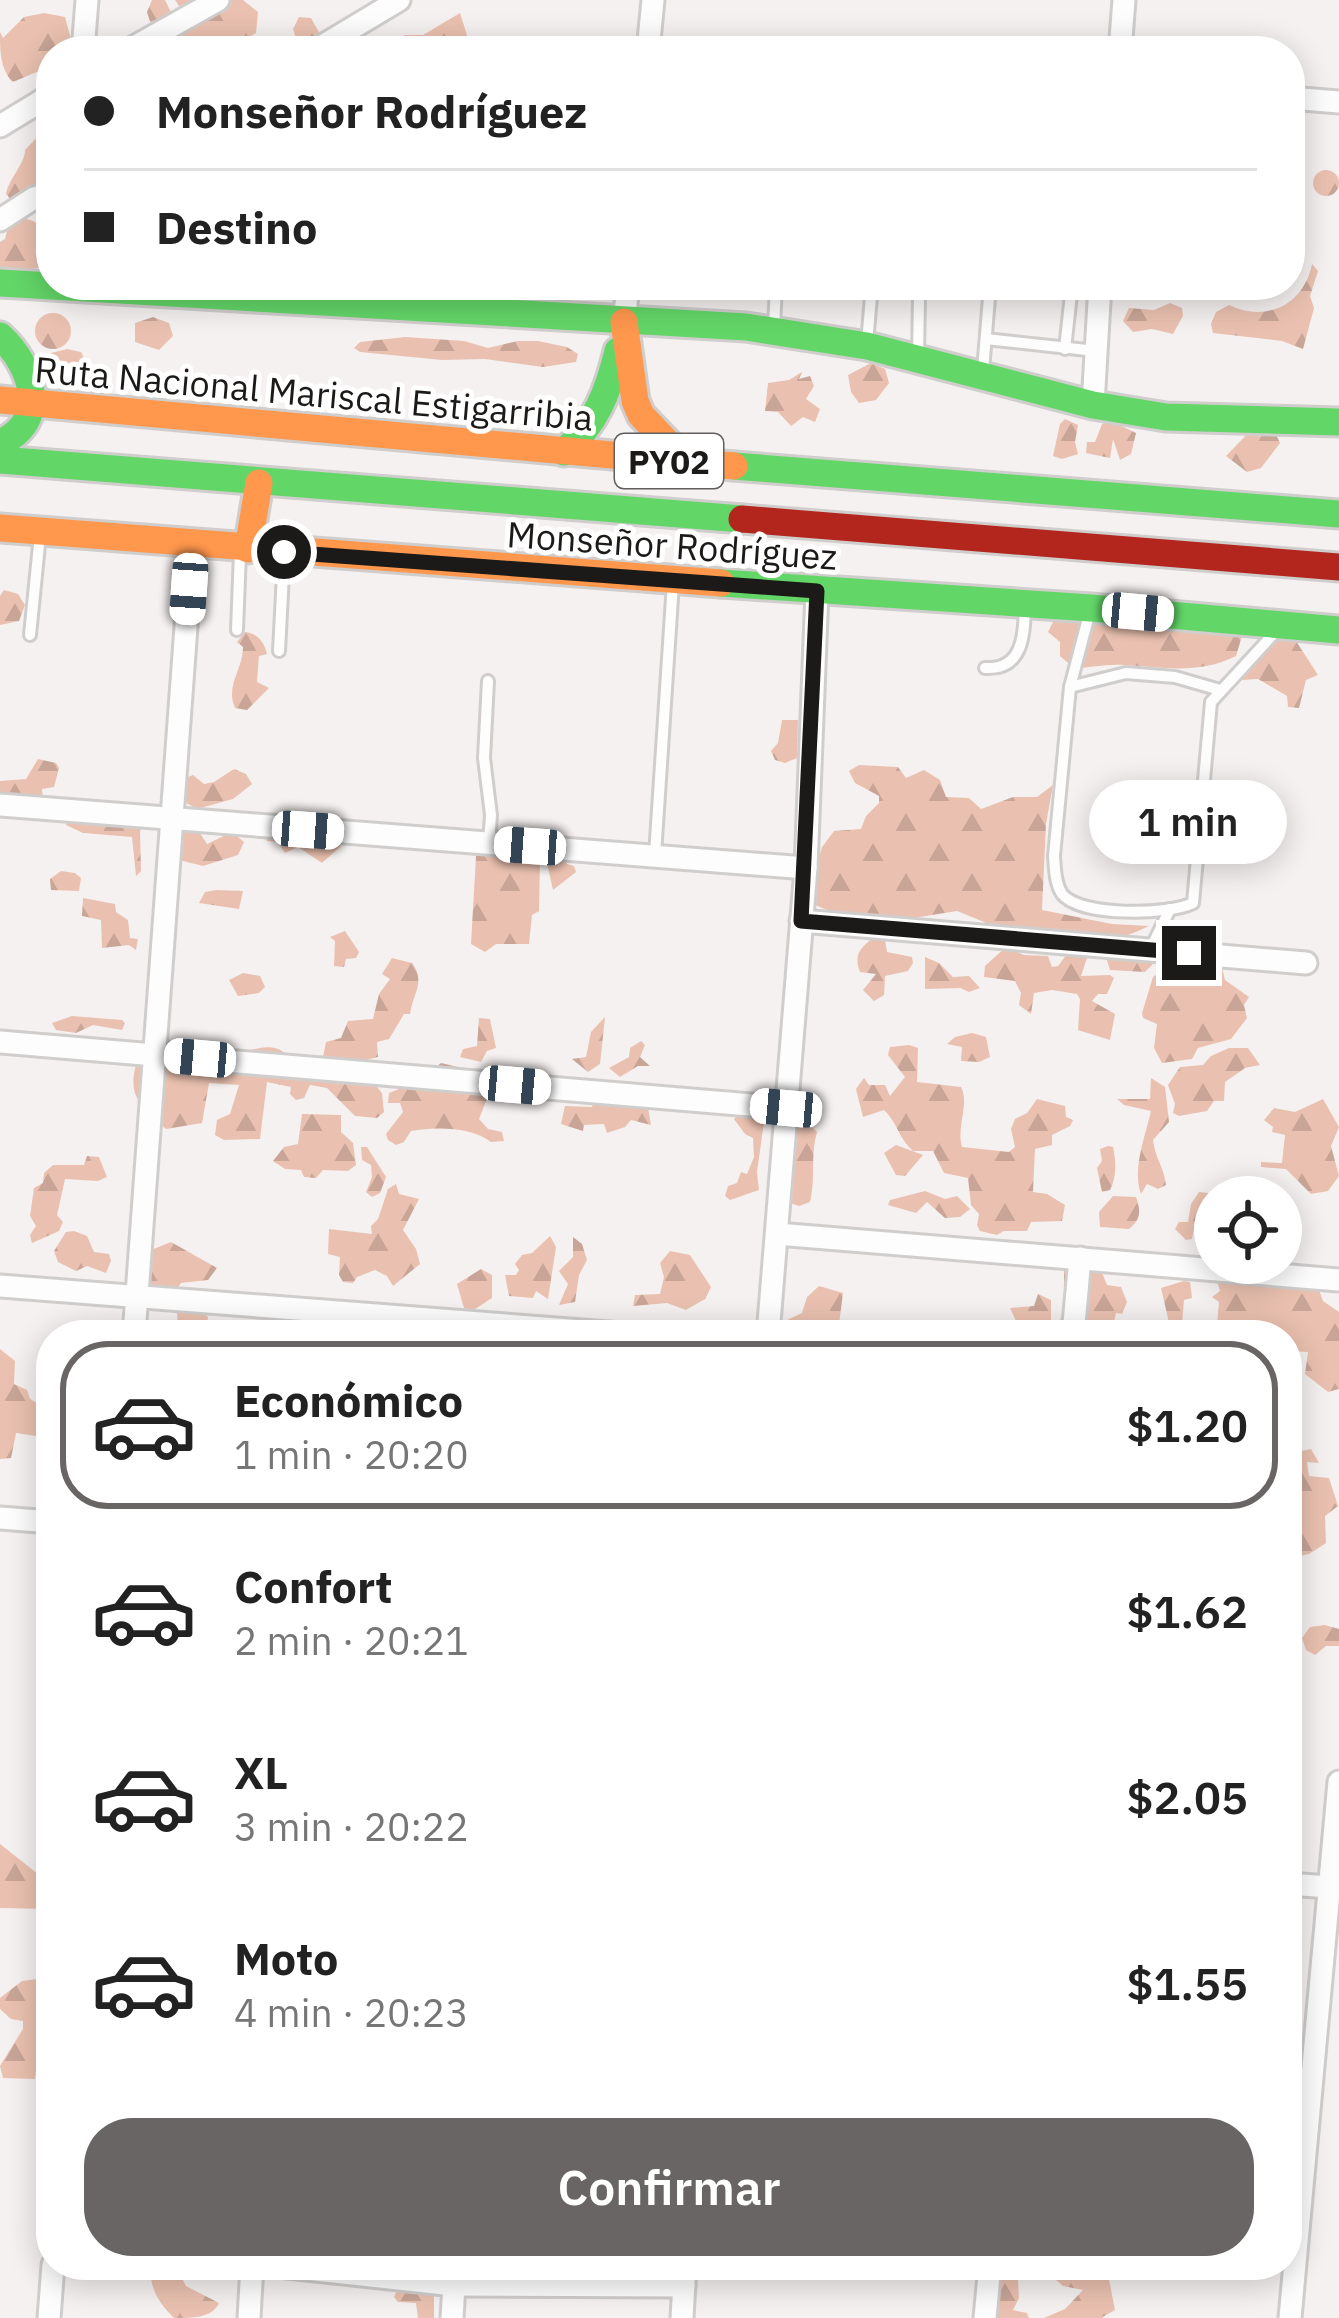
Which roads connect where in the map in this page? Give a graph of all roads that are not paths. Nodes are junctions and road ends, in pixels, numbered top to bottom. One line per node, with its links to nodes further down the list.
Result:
1 (87, 0): 6 (street)
2 (218, 0): 7 (street)
3 (399, 0): 8 (street)
4 (653, 0): 9 (street)
5 (1124, 0): 10 (street)
6 (84, 36)
7 (154, 36)
8 (339, 36)
9 (649, 36)
10 (1121, 36)
11 (1305, 99): 12 (street)
12 (1339, 102)
13 (36, 104): 14 (street)
14 (0, 126)
15 (36, 198): 16 (street)
16 (0, 220)
17 (0, 284): 18 (main road)
18 (36, 285)
19 (299, 300): 27 (main road)
20 (626, 300): 27 (street)
21 (775, 300): 28 (lane)
22 (871, 300): 31 (lane)
23 (919, 300): 34 (lane)
24 (989, 300): 30 (lane)
25 (1070, 300): 32 (lane)
26 (1099, 300): 33 (street)
27 (624, 322): 28 (main road); 41 (main road); 43 (main road)
28 (774, 331): 31 (main road)
29 (0, 336): 37 (main road)
30 (986, 338): 32 (lane); 35 (lane)
31 (867, 346): 34 (main road)
32 (1065, 349): 33 (lane)
33 (1096, 351): 38 (street)
34 (918, 361): 35 (main road)
35 (983, 374): 38 (main road)
36 (0, 400): 37 (main road, Ruta Nacional Mariscal Estigarribia / PY02)
37 (31, 403): 40 (main road); 41 (main road, Ruta Nacional Mariscal Estigarribia / PY02)
38 (1093, 405): 39 (main road)
39 (1339, 422)
40 (0, 443)
41 (564, 452): 43 (main road, Ruta Nacional Mariscal Estigarribia / PY02)
42 (0, 460): 44 (main road, PY02)
43 (686, 462): 45 (main road, Ruta Nacional Mariscal Estigarribia / PY02)
44 (259, 483): 49 (main road); 51 (main road, PY02)
45 (1339, 514)
46 (0, 528): 47 (main road, Monseñor Rodríguez)
47 (40, 531): 48 (main road, Monseñor Rodríguez); 59 (lane)
48 (192, 545): 49 (main road, Monseñor Rodríguez); 66 (street)
49 (244, 549): 50 (main road, Monseñor Rodríguez); 57 (lane)
50 (284, 552): 52 (main road, Monseñor Rodríguez); 60 (lane)
51 (1339, 567)
52 (673, 581): 53 (main road, Monseñor Rodríguez); 68 (lane)
53 (817, 591): 54 (main road, Monseñor Rodríguez); 69 (street)
54 (1026, 604): 55 (main road, Monseñor Rodríguez); 61 (lane)
55 (1091, 608): 56 (main road, Monseñor Rodríguez); 63 (lane)
56 (1281, 626): 58 (main road, Monseñor Rodríguez); 64 (lane)
57 (237, 630)
58 (1339, 630)
59 (30, 635)
60 (279, 651)
61 (985, 668)
62 (488, 681): 67 (lane)
63 (1070, 687): 64 (lane); 70 (lane)
64 (1220, 690): 70 (lane)
65 (0, 805): 66 (street)
66 (173, 820): 67 (street); 75 (street)
67 (489, 843): 68 (street)
68 (655, 855): 69 (street)
69 (806, 868): 71 (street)
70 (1170, 909): 72 (lane)
71 (801, 921): 72 (street); 76 (street)
72 (1150, 950): 73 (street)
73 (1306, 963)
74 (0, 1042): 75 (street)
75 (155, 1054): 76 (street); 81 (street)
76 (786, 1108): 77 (street)
77 (777, 1234): 78 (street); 84 (street)
78 (1080, 1258): 79 (street); 85 (street)
79 (1339, 1280)
80 (0, 1286): 81 (street)
81 (137, 1298): 82 (street); 83 (street)
82 (135, 1320)
83 (433, 1320)
84 (769, 1320)
85 (1074, 1320)
86 (0, 1518): 87 (street)
87 (36, 1521)
88 (1339, 1782): 90 (street)
89 (1302, 1885): 90 (street)
90 (1330, 1887): 91 (street)
91 (1302, 2189)
92 (52, 2280): 100 (street)
93 (251, 2280): 101 (street)
94 (408, 2280): 99 (street)
95 (582, 2280): 99 (street)
96 (685, 2280): 103 (street)
97 (989, 2280): 104 (street)
98 (1294, 2280): 105 (street)
99 (454, 2285): 102 (street)
100 (49, 2318)
101 (249, 2318)
102 (452, 2318)
103 (682, 2318)
104 (985, 2318)
105 (1290, 2318)

